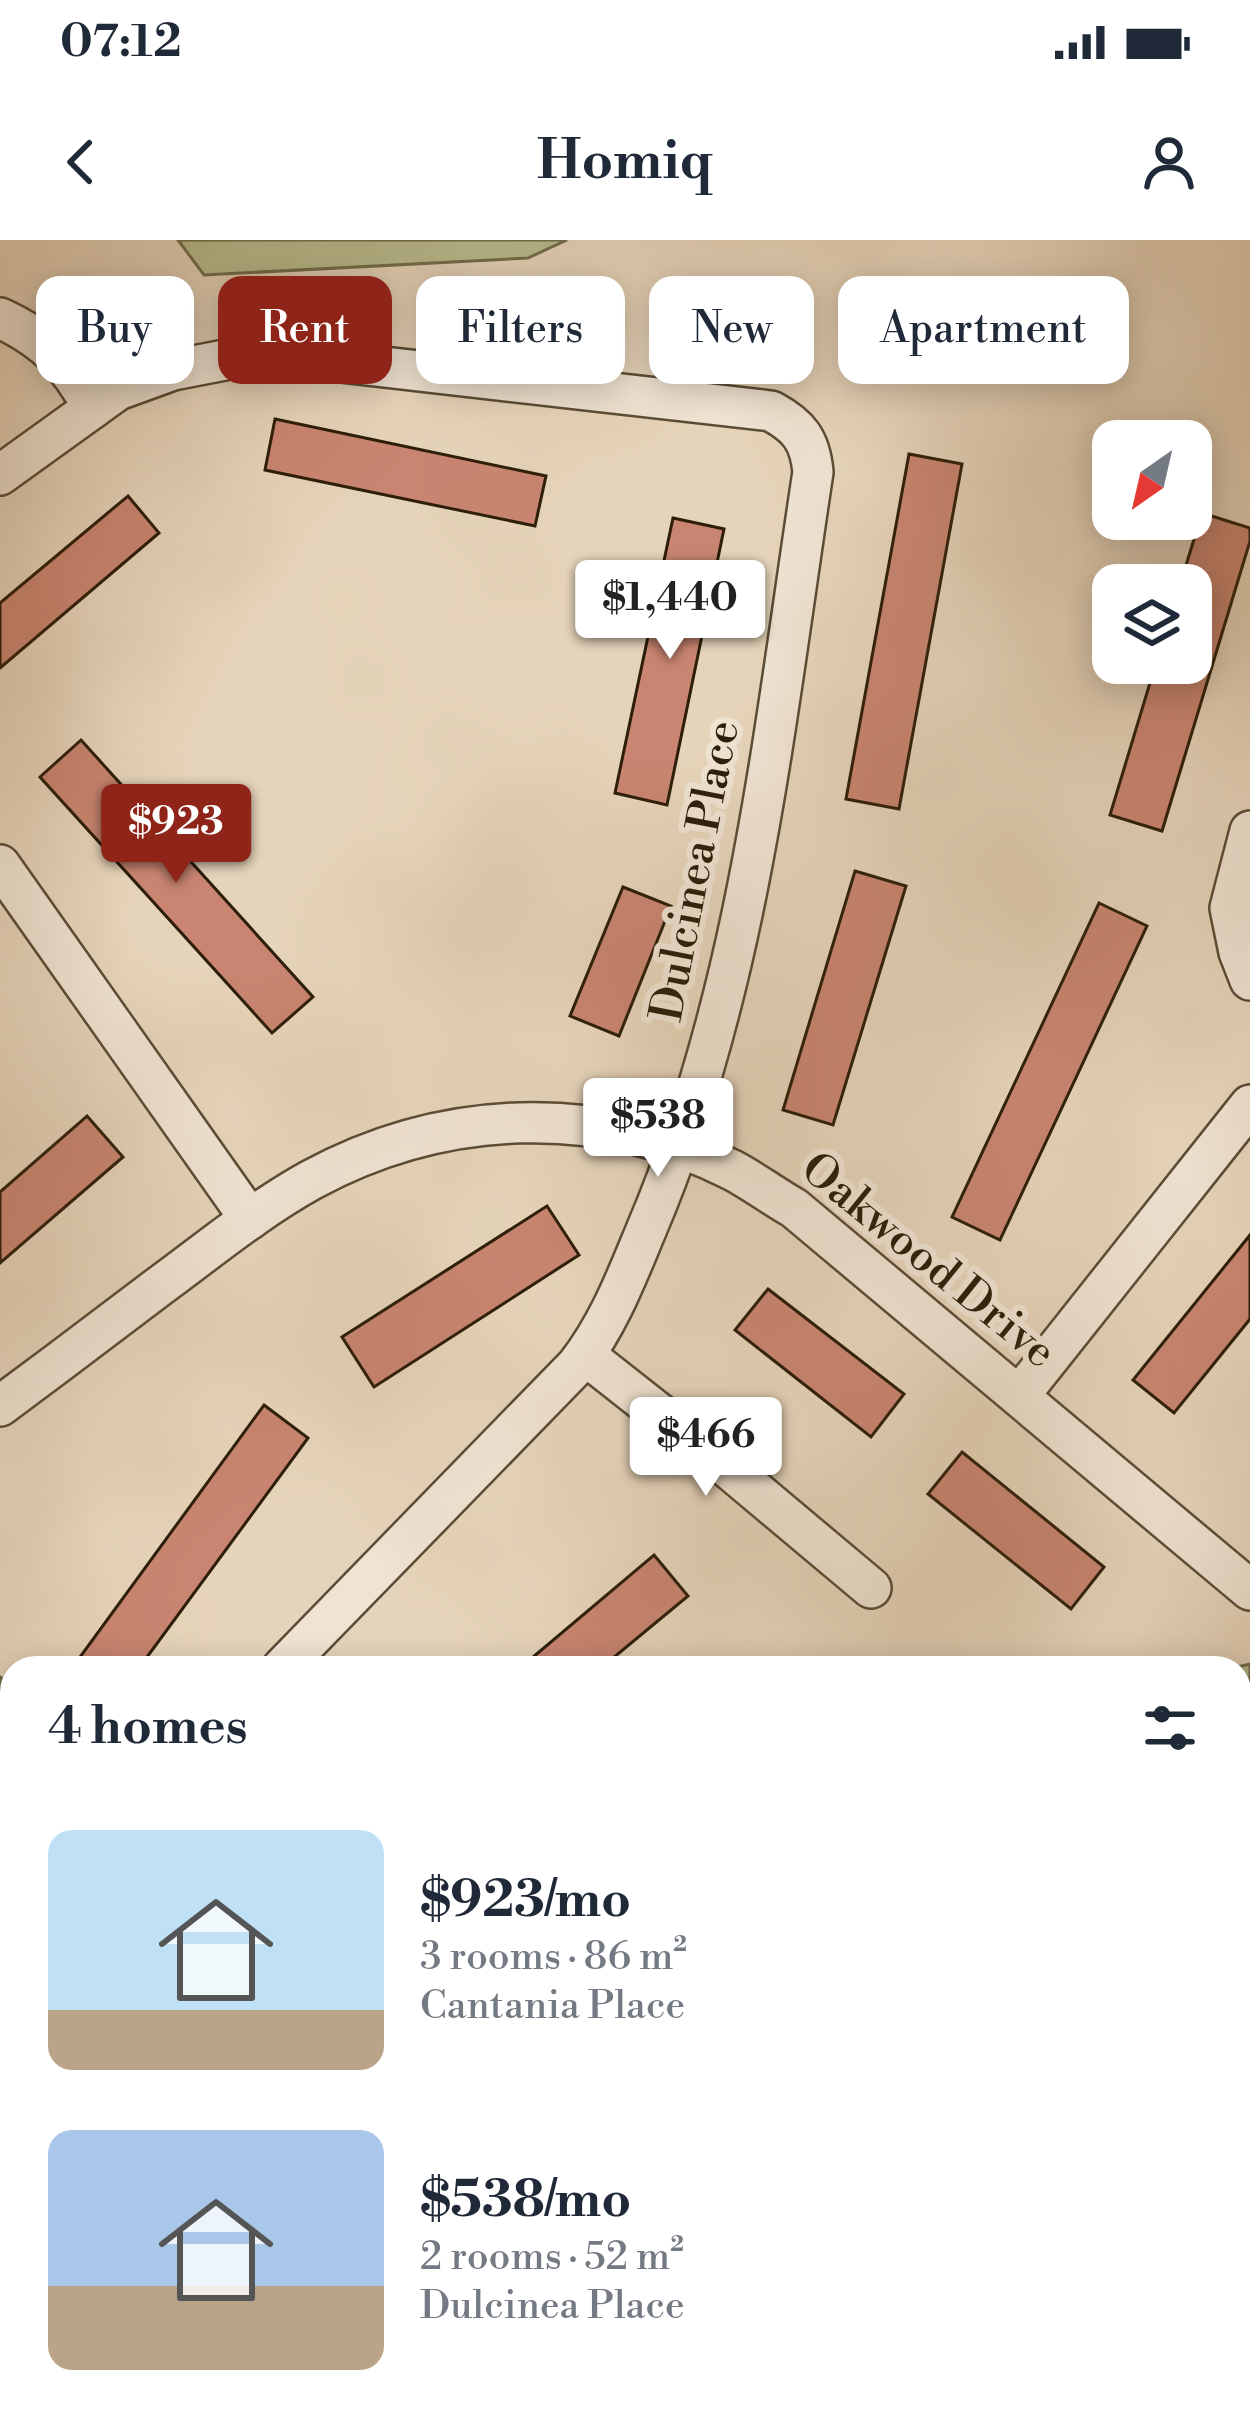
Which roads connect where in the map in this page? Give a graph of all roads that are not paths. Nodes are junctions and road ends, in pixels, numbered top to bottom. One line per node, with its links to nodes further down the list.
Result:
1 (0, 318): 2 (street)
2 (93, 408): 3 (street, Dulcinea Place); 8 (street, Dulcinea Place)
3 (0, 475)
4 (1250, 831): 6 (street)
5 (1, 869): 9 (street)
6 (1250, 980)
7 (1250, 1105): 11 (street)
8 (679, 1147): 9 (street, Oakwood Drive); 10 (street, Dulcinea Place); 11 (street, Oakwood Drive)
9 (250, 1219): 12 (street, Oakwood Drive)
10 (585, 1354): 13 (street); 15 (street, Dulcinea Place)
11 (1018, 1396): 14 (street, Oakwood Drive)
12 (0, 1406)
13 (872, 1588)
14 (1250, 1590)
15 (294, 1656)

